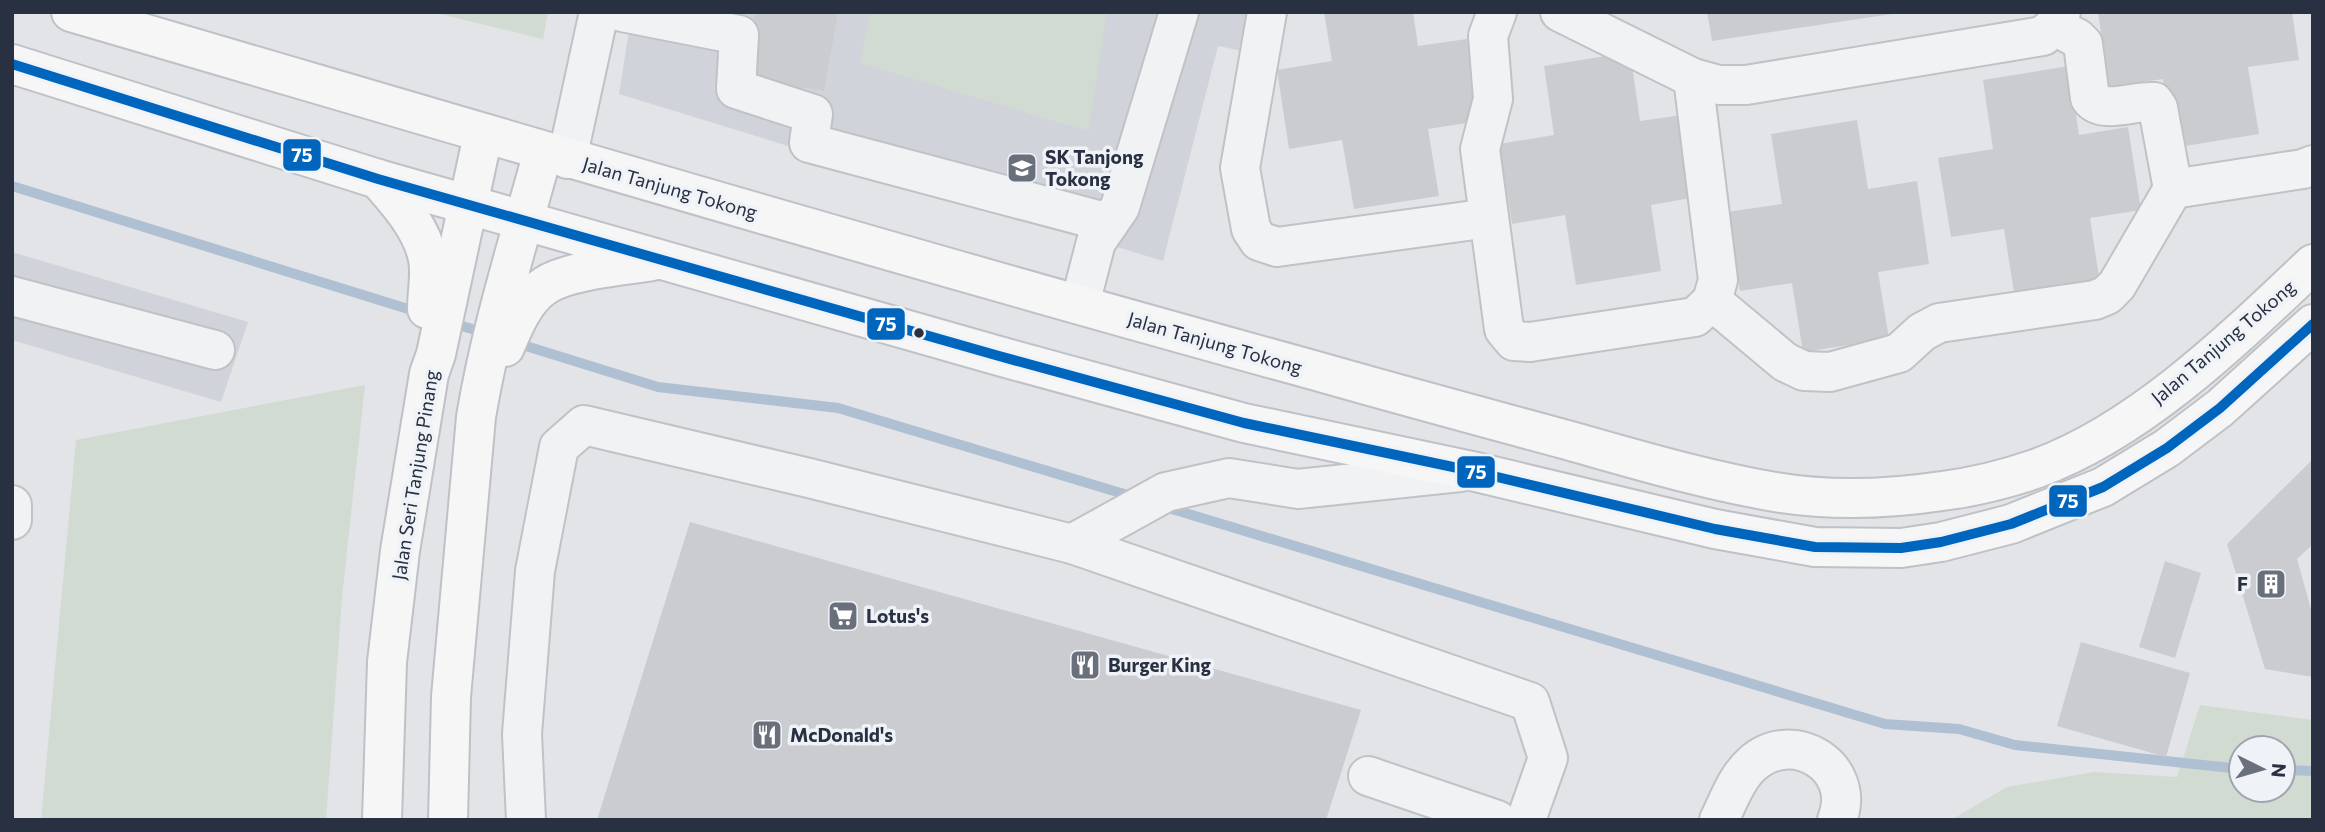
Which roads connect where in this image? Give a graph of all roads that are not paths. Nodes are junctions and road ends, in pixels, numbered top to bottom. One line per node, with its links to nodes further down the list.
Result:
1 (71, 12): 11 (main road, Jalan Tanjung Tokong)
2 (599, 12): 12 (street)
3 (622, 12): 19 (street)
4 (1179, 12): 19 (street)
5 (1267, 12): 17 (street)
6 (1497, 12): 17 (street)
7 (1560, 12): 10 (street)
8 (2057, 19): 10 (street); 15 (street)
9 (12, 64): 14 (main road)
10 (1693, 78): 24 (street)
11 (483, 135): 12 (main road, Jalan Tanjung Tokong); 16 (main road)
12 (555, 155): 18 (main road); 25 (main road, Jalan Tanjung Tokong)
13 (2313, 165): 15 (street)
14 (378, 179): 16 (main road); 21 (main road)
15 (2173, 189): 24 (street)
16 (467, 204): 18 (main road); 21 (main road)
17 (1489, 218): 24 (street)
18 (525, 219): 20 (main road); 28 (main road)
19 (1109, 223): 25 (street)
20 (662, 259): 28 (main road); 29 (main road)
21 (441, 261): 34 (main road, Jalan Seri Tanjung Pinang)
22 (2313, 264): 25 (main road, Jalan Tanjung Tokong)
23 (12, 296): 27 (street)
24 (1712, 302)
25 (1080, 304)
26 (2313, 324): 29 (main road)
27 (215, 351)
28 (491, 370): 35 (main road)
29 (1472, 471): 32 (street)
30 (12, 505): 31 (street)
31 (12, 520)
32 (1072, 544): 36 (street); 38 (street)
33 (1368, 776): 37 (street)
34 (382, 820)
35 (447, 820)
36 (526, 820)
37 (1497, 820)
38 (1525, 820)
39 (1719, 820): 40 (street)
40 (1837, 820)

